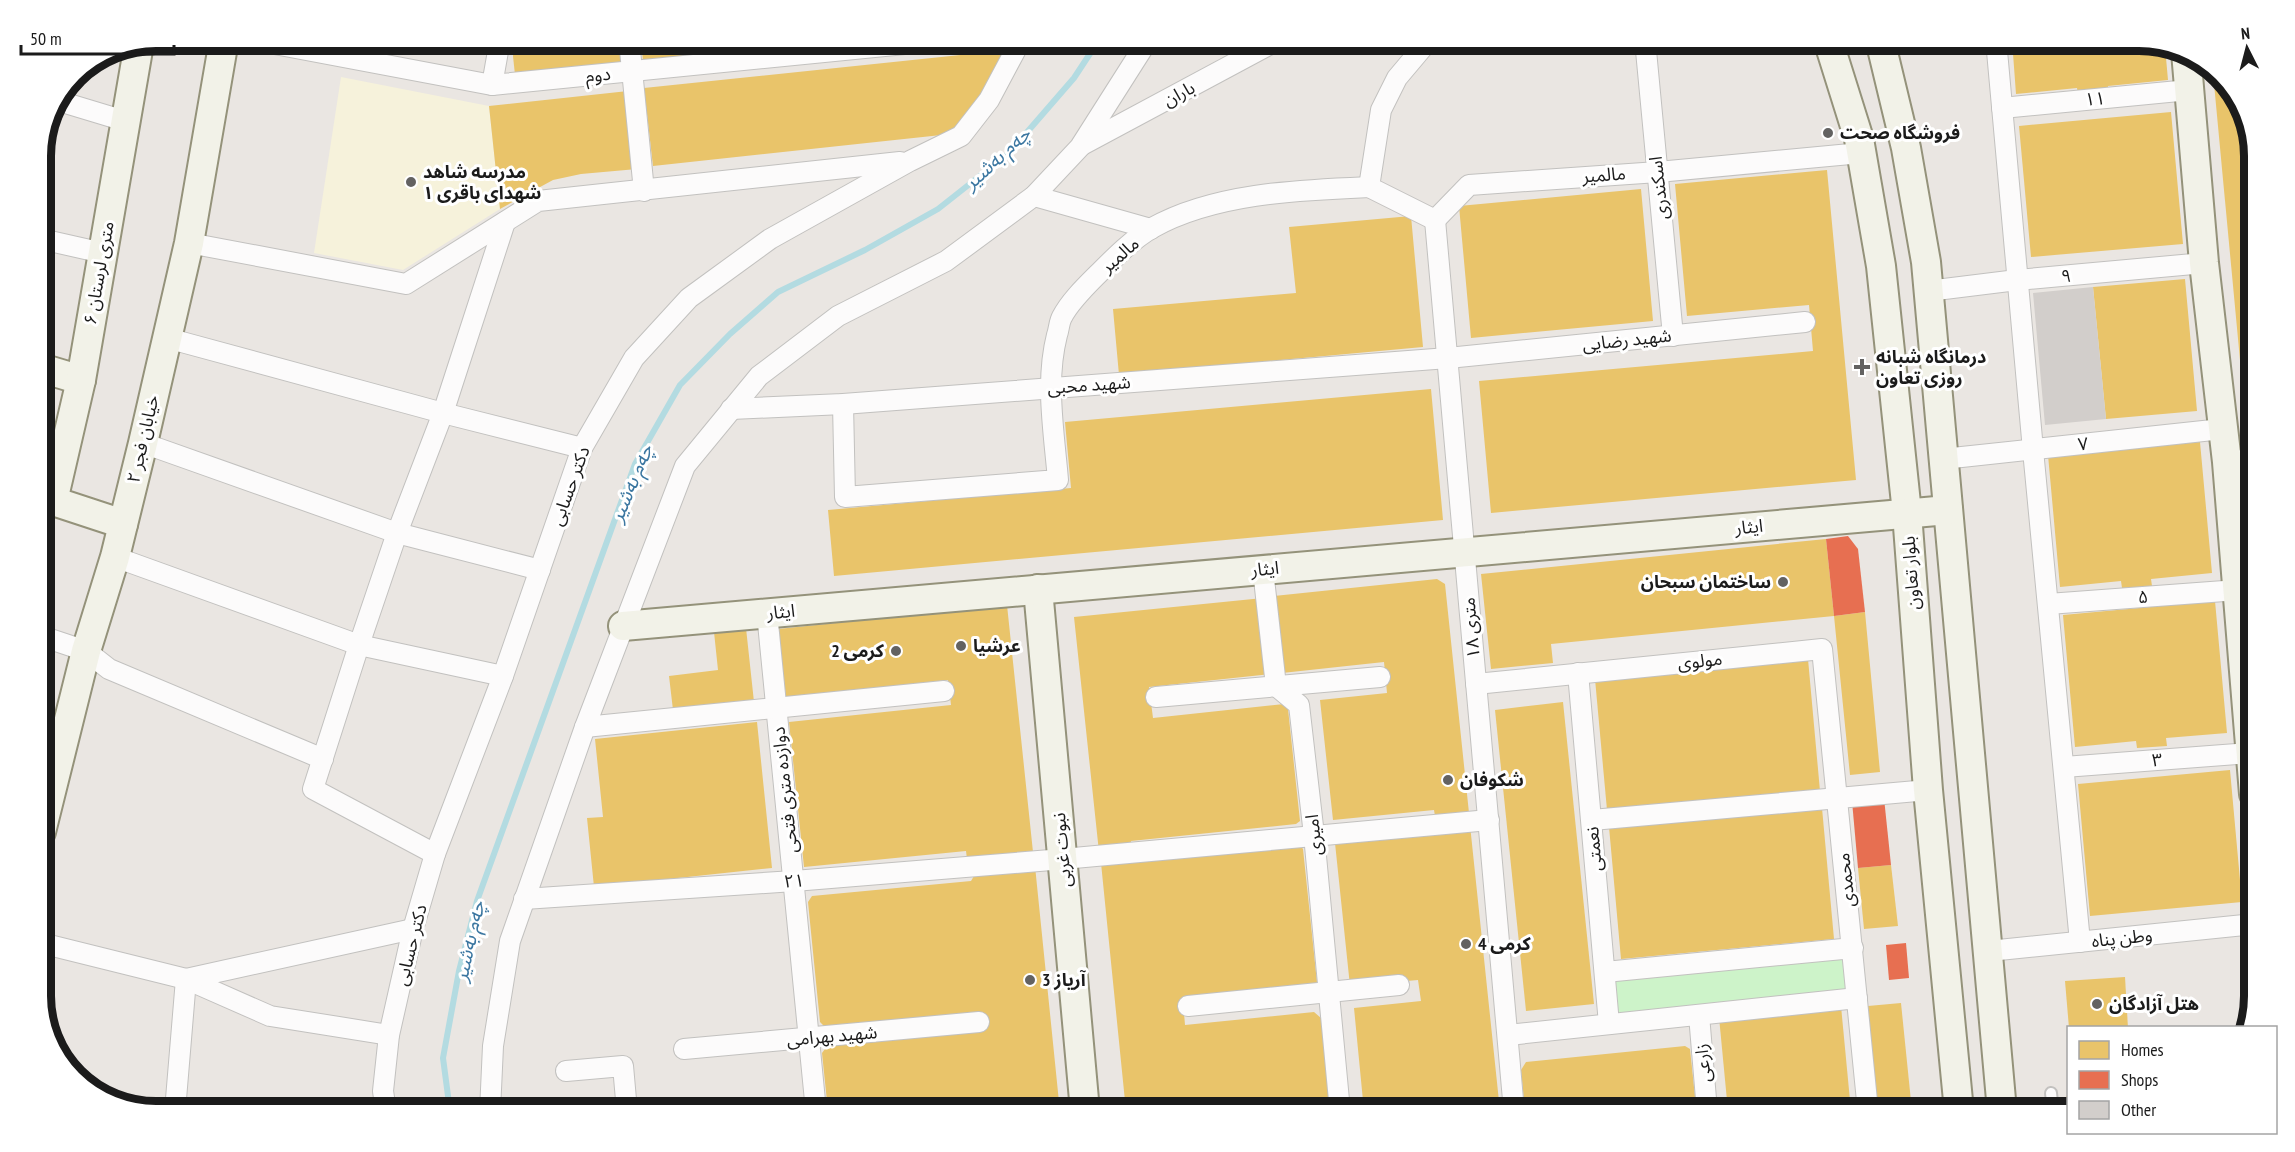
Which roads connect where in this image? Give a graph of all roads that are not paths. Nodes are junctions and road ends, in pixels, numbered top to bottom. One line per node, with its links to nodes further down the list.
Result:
1 (222, 51): 33 (street, خیابان فجر ۲)
2 (312, 51): 17 (street, دوم)
3 (498, 51): 17 (street)
4 (630, 51): 16 (street)
5 (834, 51): 16 (street, دوم)
6 (1015, 51): 24 (street, دکتر حسابی)
7 (1141, 51): 22 (street)
8 (1258, 51): 22 (street, باران)
9 (1420, 51): 26 (street)
10 (1646, 51): 25 (street, اسکندری)
11 (1831, 51): 23 (street, بلوار تعاون)
12 (1883, 51): 37 (street)
13 (1997, 51): 20 (street)
14 (137, 53): 21 (street, ۶ متری لرستان)
15 (2188, 64): 18 (street)
16 (631, 71): 17 (street, دوم); 27 (street)
17 (492, 85)
18 (2189, 90): 20 (street, ۱۱); 35 (street)
19 (66, 103): 21 (street)
20 (2002, 108): 36 (street)
21 (125, 121): 34 (street, ۶ متری لرستان)
22 (1080, 147): 28 (street)
23 (1861, 153): 25 (street, مالمیر); 55 (street, بلوار تعاون)
24 (910, 161): 27 (street); 50 (street, دکتر حسابی)
25 (1658, 172): 29 (street, مالمیر); 39 (street, اسکندری)
26 (1369, 187): 29 (street, مالمیر); 31 (street, مالمیر)
27 (644, 191): 30 (street)
28 (1034, 196): 31 (street); 46 (street)
29 (1435, 220): 41 (street, ۱۸ متری)
30 (505, 222): 33 (street); 47 (street)
31 (1151, 229): 44 (street, مالمیر)
32 (51, 242): 34 (street)
33 (189, 243): 40 (street, خیابان فجر ۲)
34 (103, 253): 43 (street, ۶ متری لرستان)
35 (2204, 263): 36 (street, ۹); 48 (street)
36 (2017, 280): 37 (street, ۹); 51 (street)
37 (1928, 291): 52 (street)
38 (1805, 322): 39 (street, شهید رضایی)
39 (1673, 336): 41 (street, شهید رضایی)
40 (167, 338): 47 (street); 49 (street, خیابان فجر ۲)
41 (1448, 358): 44 (street, شهید محبی); 58 (street, ۱۸ متری)
42 (51, 371): 43 (street)
43 (81, 380): 56 (street, ۶ متری لرستان)
44 (1050, 388): 45 (street, شهید محبی); 45 (street, مالمیر)
45 (843, 404): 46 (street, شهید محبی)
46 (731, 409): 67 (street)
47 (443, 413): 50 (street); 57 (street)
48 (2222, 429): 51 (street, ۷); 53 (street)
49 (143, 443): 56 (street, خیابان فجر ۲); 57 (street)
50 (582, 448): 60 (street, دکتر حسابی)
51 (2033, 450): 52 (street, ۷); 64 (street)
52 (1944, 459): 54 (street)
53 (2241, 460): 63 (street)
54 (1948, 510): 55 (street, ایثار); 99 (street)
55 (1907, 513): 58 (street, ایثار); 84 (street, بلوار تعاون)
56 (123, 525): 59 (street, خیابان فجر ۲)
57 (396, 533): 60 (street); 69 (street)
58 (1464, 552): 61 (street, ایثار); 75 (street, ۱۸ متری)
59 (115, 557): 69 (street); 71 (street, خیابان فجر ۲)
60 (540, 570): 73 (street, دکتر حسابی)
61 (1263, 570): 62 (street, ایثار); 76 (street)
62 (1038, 589): 66 (street, ایثار); 91 (street, نبوت غربی)
63 (2238, 590): 64 (street, ۵); 65 (street)
64 (2048, 604): 83 (street)
65 (2244, 612)
66 (767, 613): 67 (street, ایثار); 79 (street, دوازده متری فتحی)
67 (623, 626): 80 (street)
68 (51, 639): 71 (street)
69 (359, 645): 73 (street); 82 (street)
70 (1822, 649): 72 (street, مولوی); 86 (street, محمدی)
71 (86, 651): 82 (street); 85 (street, خیابان فجر ۲)
72 (1578, 673): 75 (street, مولوی); 88 (street, نعمتی)
73 (502, 676): 90 (street, دکتر حسابی)
74 (1380, 677): 76 (street)
75 (1476, 684): 87 (street, ۱۸ متری)
76 (1276, 686): 78 (street); 89 (street, امیری)
77 (944, 691): 79 (street)
78 (1156, 697)
79 (777, 707): 80 (street); 92 (street, دوازده متری فتحی)
80 (585, 727): 93 (street)
81 (2244, 753): 83 (street, ۳)
82 (323, 759): 90 (street)
83 (2064, 767): 96 (street)
84 (1928, 790): 86 (street); 125 (street, بلوار تعاون)
85 (51, 792)
86 (1837, 798): 88 (street); 98 (street, محمدی)
87 (1489, 820): 89 (street, ۲۱); 110 (street, ۱۸ متری)
88 (1592, 820): 100 (street, نعمتی)
89 (1314, 835): 91 (street, ۲۱); 103 (street, امیری)
90 (435, 854): 95 (street, دکتر حسابی)
91 (1063, 859): 92 (street, ۲۱); 120 (street, نبوت غربی)
92 (794, 881): 93 (street, ۲۱); 111 (street, دوازده متری فتحی)
93 (524, 899): 117 (street)
94 (2244, 925): 96 (street, وطن پناه)
95 (413, 929): 101 (street); 109 (street, دکتر حسابی)
96 (2080, 942): 99 (street, وطن پناه)
97 (51, 945): 101 (street)
98 (1852, 948): 100 (street); 104 (street, محمدی)
99 (1989, 951): 126 (street)
100 (1605, 972): 108 (street, نعمتی)
101 (186, 979): 109 (street); 115 (street)
102 (1399, 985): 103 (street)
103 (1329, 991): 105 (street); 121 (street, امیری)
104 (1857, 998): 106 (street); 124 (street, محمدی)
105 (1188, 1006)
106 (1699, 1015): 108 (street); 123 (street, زارعی)
107 (979, 1022): 111 (street, شهید بهرامی)
108 (1609, 1024): 110 (street)
109 (389, 1035): 116 (street, دکتر حسابی)
110 (1508, 1035): 122 (street, ۱۸ متری)
111 (809, 1038): 112 (street, شهید بهرامی); 119 (street, دوازده متری فتحی)
112 (684, 1049)
113 (566, 1071): 118 (street)
114 (2051, 1093): 127 (lane)
115 (177, 1101)
116 (384, 1101)
117 (490, 1101)
118 (626, 1101)
119 (815, 1101)
120 (1084, 1101)
121 (1339, 1101)
122 (1513, 1101)
123 (1706, 1101)
124 (1867, 1101)
125 (1958, 1101)
126 (2001, 1101)
127 (2052, 1101)

